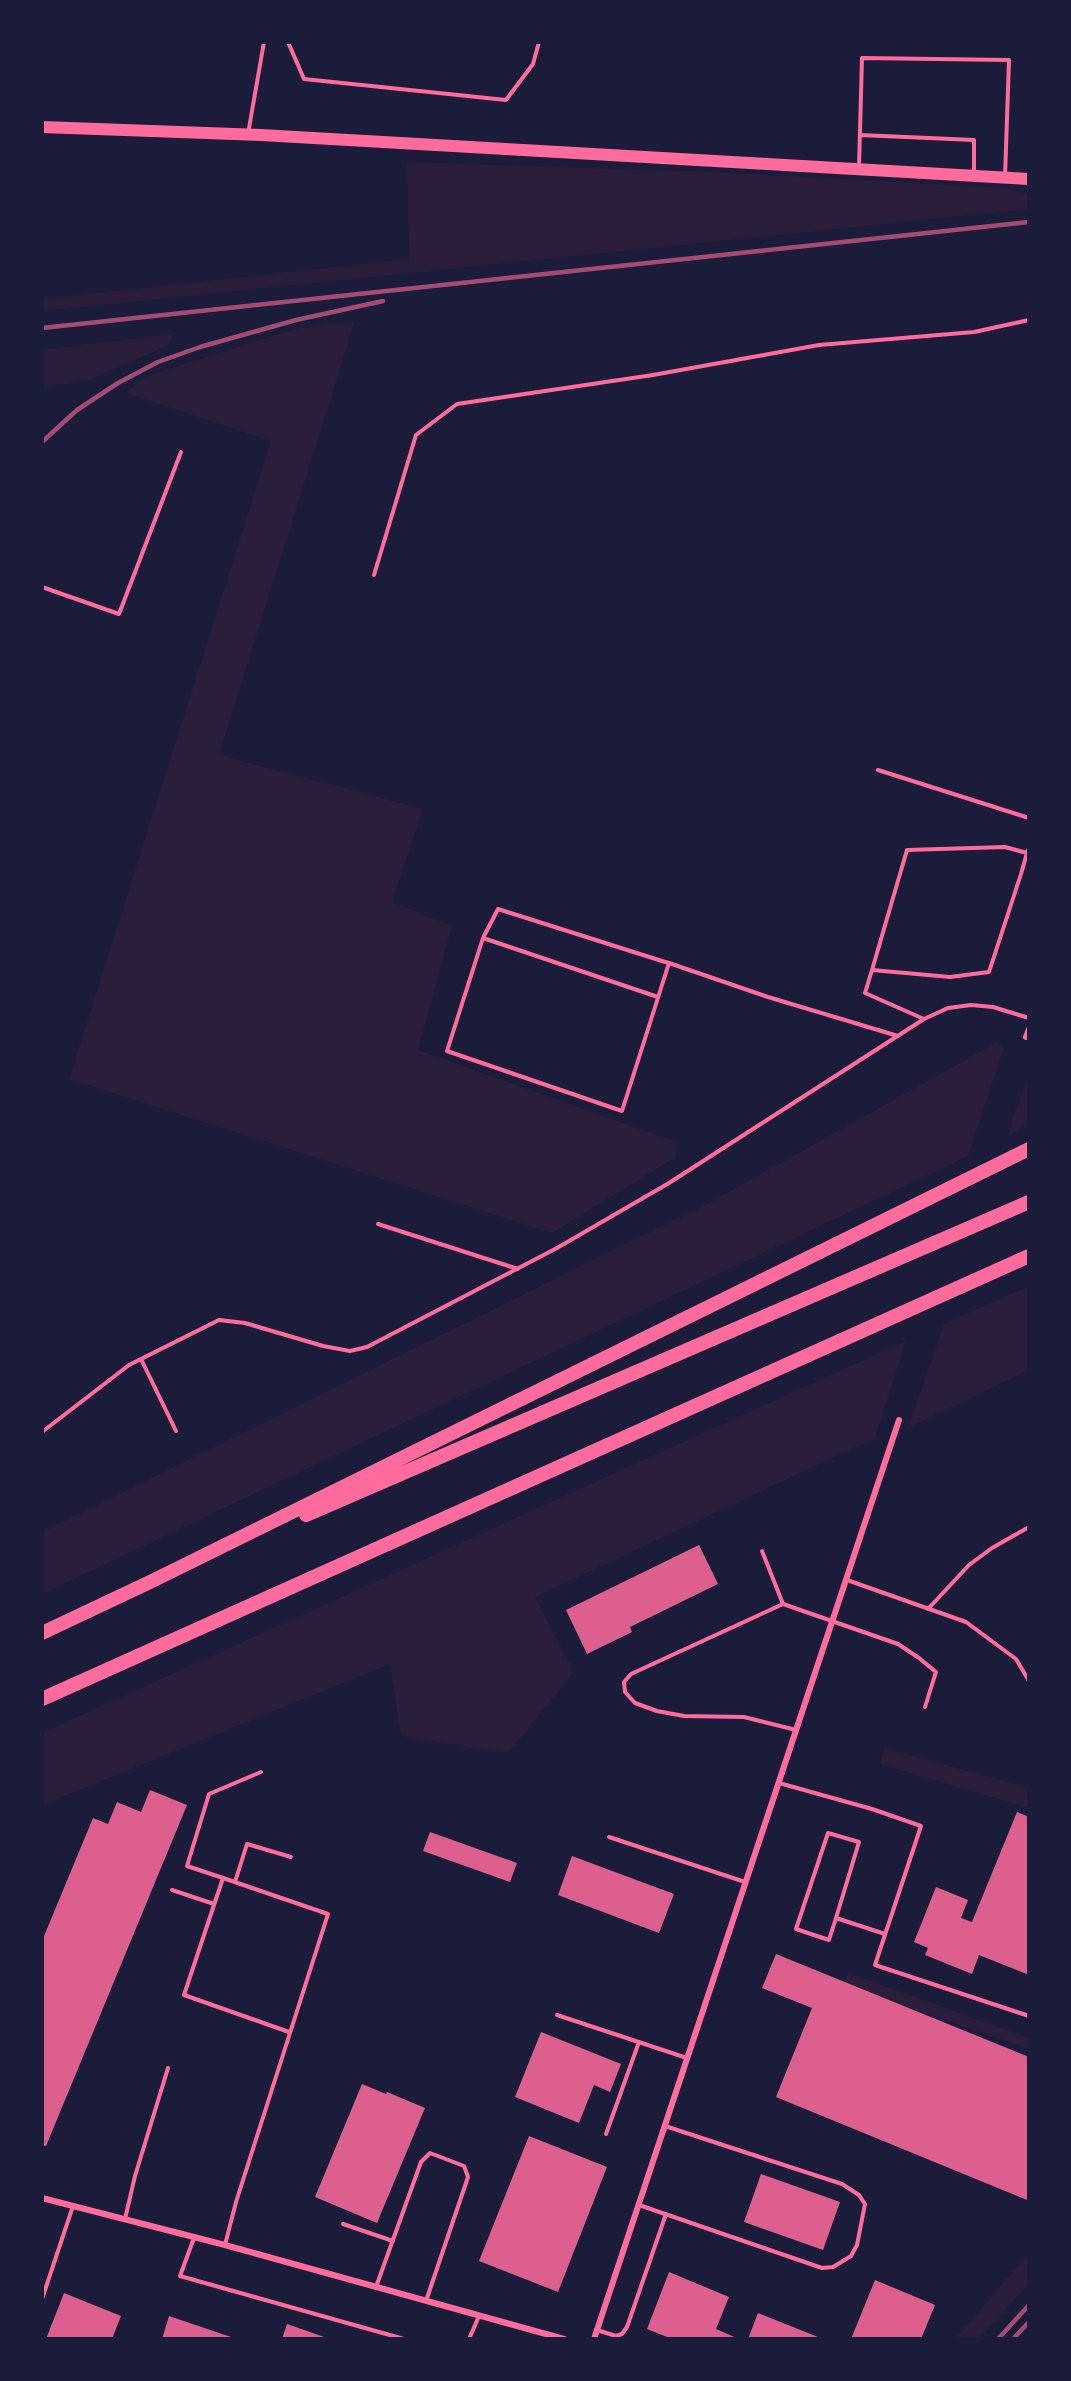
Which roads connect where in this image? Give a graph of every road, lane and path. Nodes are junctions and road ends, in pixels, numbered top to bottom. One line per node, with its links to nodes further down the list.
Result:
1 (264, 42): 5 (lane)
2 (288, 42): 3 (lane)
3 (539, 42)
4 (42, 128): 5 (main road)
5 (247, 134): 7 (main road)
6 (860, 135): 7 (lane); 8 (lane); 9 (lane)
7 (859, 171): 8 (main road)
8 (974, 176): 9 (main road)
9 (1005, 178): 10 (main road)
10 (1029, 179)
11 (1029, 320): 13 (lane)
12 (181, 452): 14 (lane)
13 (374, 575)
14 (42, 587)
15 (878, 770): 16 (lane)
16 (1029, 818)
17 (1029, 848): 18 (lane)
18 (1027, 853): 21 (lane); 21 (lane)
19 (483, 938): 20 (lane); 22 (lane); 22 (lane)
20 (669, 963): 22 (lane); 26 (lane)
21 (872, 970): 24 (lane)
22 (658, 997)
23 (1029, 1018): 24 (lane)
24 (924, 1019): 26 (lane)
25 (1029, 1029): 27 (street)
26 (899, 1036): 32 (lane)
27 (1026, 1037)
28 (1029, 1149): 40 (highway)
29 (1029, 1202): 40 (highway)
30 (378, 1224): 32 (lane)
31 (1029, 1256): 46 (highway)
32 (518, 1269): 33 (lane)
33 (141, 1359): 35 (lane); 36 (lane)
34 (899, 1420): 39 (street)
35 (176, 1431)
36 (42, 1432)
37 (1029, 1527): 42 (lane)
38 (762, 1551): 41 (lane)
39 (847, 1580): 42 (lane); 43 (street)
40 (150, 1582): 44 (highway)
41 (783, 1604): 43 (lane); 48 (lane)
42 (928, 1609): 45 (lane)
43 (834, 1620): 47 (lane); 48 (street)
44 (42, 1633)
45 (1029, 1681)
46 (42, 1699)
47 (925, 1707)
48 (797, 1731): 50 (street)
49 (261, 1772): 53 (lane)
50 (779, 1783): 55 (street); 59 (lane)
51 (609, 1837): 55 (lane)
52 (291, 1857): 54 (lane)
53 (223, 1878): 54 (lane); 57 (lane)
54 (234, 1882): 62 (lane)
55 (746, 1882): 64 (street)
56 (172, 1890): 57 (lane)
57 (214, 1904): 62 (lane)
58 (836, 1918): 58 (lane); 59 (lane)
59 (885, 1934): 61 (lane)
60 (557, 2015): 63 (lane)
61 (1029, 2016)
62 (290, 2032): 76 (lane)
63 (639, 2042): 64 (lane); 67 (lane)
64 (688, 2058): 66 (street)
65 (168, 2068): 72 (lane)
66 (665, 2127): 69 (street); 71 (lane)
67 (606, 2134)
68 (42, 2198): 70 (street)
69 (639, 2205): 71 (lane); 81 (street)
70 (73, 2206): 72 (street); 78 (lane)
71 (666, 2214): 81 (lane)
72 (125, 2220): 74 (street)
73 (343, 2224): 75 (lane)
74 (194, 2238): 76 (street); 82 (lane)
75 (393, 2241): 77 (lane); 79 (lane)
76 (225, 2245): 77 (street)
77 (376, 2288): 79 (street)
78 (42, 2299)
79 (426, 2301): 80 (street)
80 (478, 2316): 83 (lane); 84 (street)
81 (597, 2330): 85 (street)
82 (404, 2339)
83 (470, 2339)
84 (564, 2339)
85 (594, 2339)

